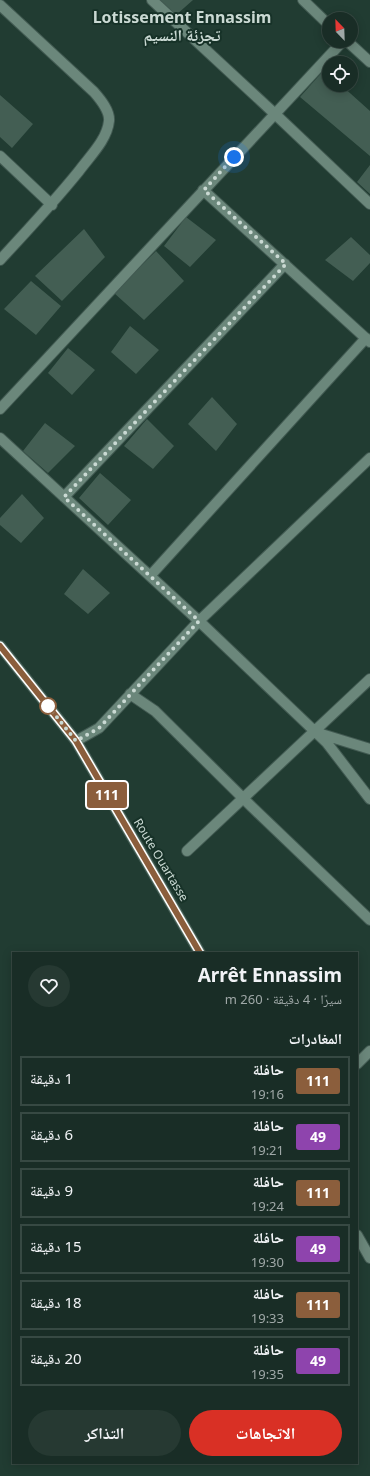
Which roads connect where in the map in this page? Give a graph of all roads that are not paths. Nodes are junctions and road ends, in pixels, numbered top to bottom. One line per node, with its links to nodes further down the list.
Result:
1 (152, 0): 8 (street)
2 (303, 0): 4 (street)
3 (0, 5): 12 (street)
4 (322, 18)
5 (336, 48): 8 (street)
6 (354, 48): 7 (street)
7 (370, 62)
8 (275, 114): 10 (street); 11 (street)
9 (0, 156): 12 (street)
10 (204, 190): 14 (street); 16 (street)
11 (370, 204)
12 (52, 205): 13 (street)
13 (0, 260)
14 (286, 264): 15 (street); 19 (street)
15 (368, 340): 20 (street)
16 (0, 409)
17 (0, 438): 19 (street)
18 (370, 458): 21 (street)
19 (64, 497): 20 (street)
20 (150, 576): 21 (street)
21 (199, 621): 24 (street); 25 (street)
22 (0, 646): 26 (street, Route Ouartasse)
23 (370, 679): 25 (street)
24 (130, 694): 26 (street); 28 (street)
25 (314, 731): 27 (street); 28 (street); 29 (street)
26 (76, 741): 32 (street, Route Ouartasse)
27 (370, 749)
28 (243, 798): 30 (street); 31 (street)
29 (370, 799)
30 (187, 851)
31 (370, 920)
32 (199, 952)
33 (370, 1051): 34 (street)
34 (358, 1063)
35 (358, 1237): 36 (street)
36 (370, 1258)

